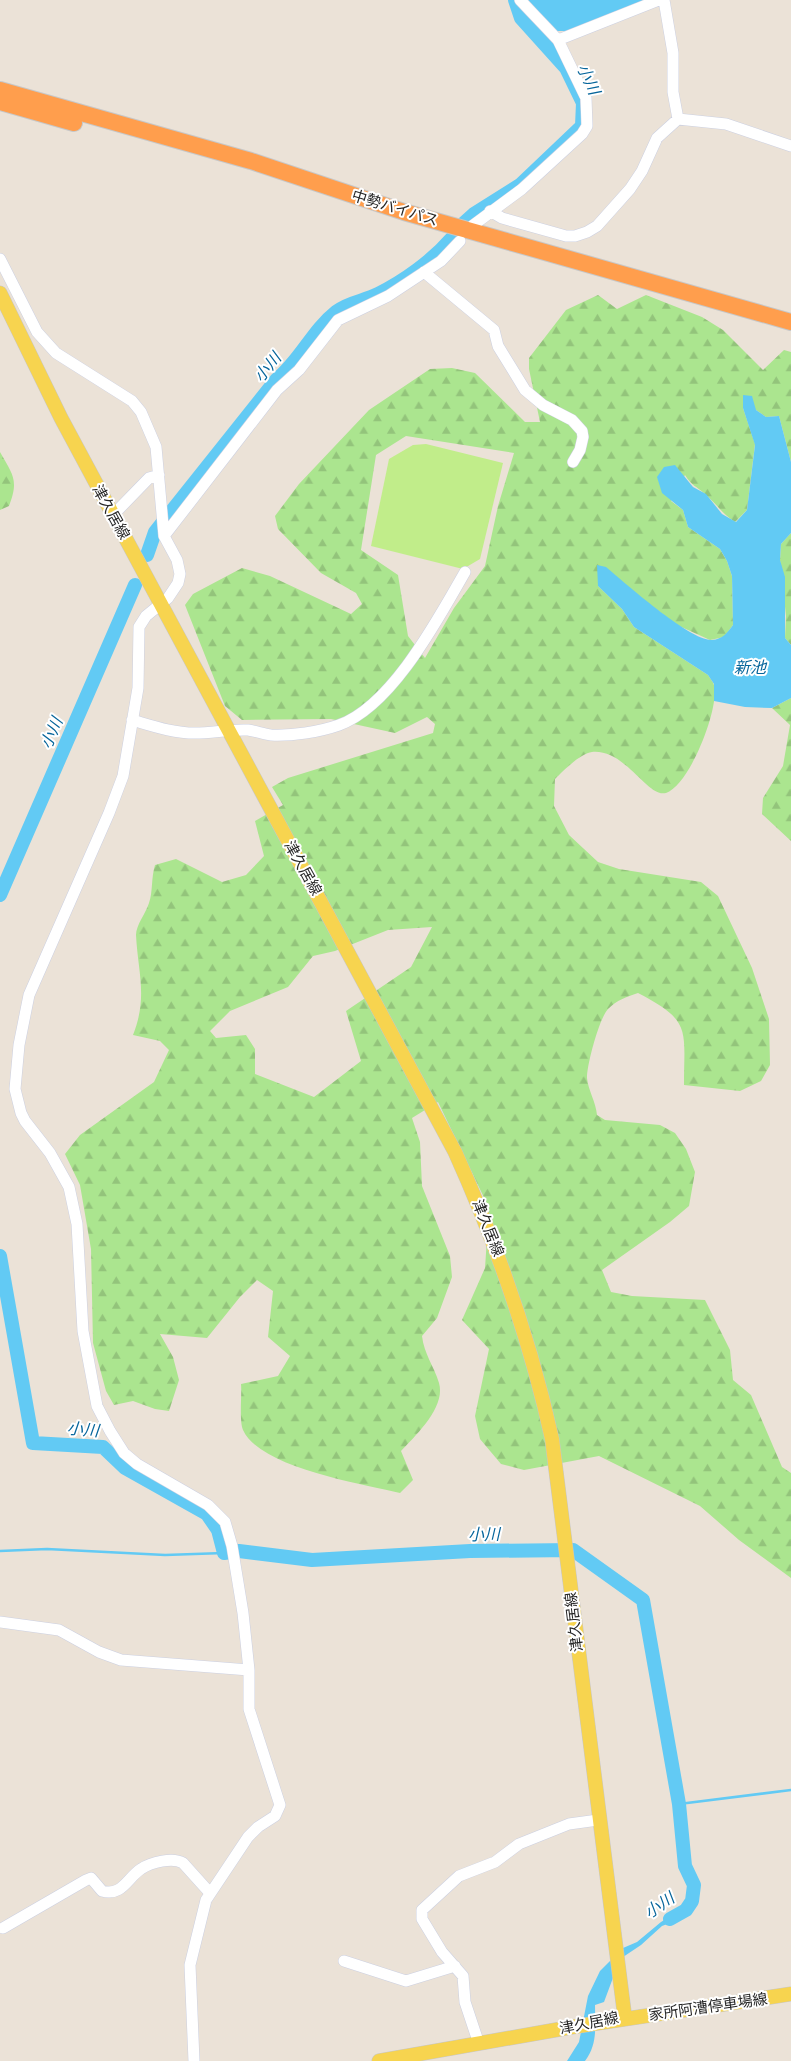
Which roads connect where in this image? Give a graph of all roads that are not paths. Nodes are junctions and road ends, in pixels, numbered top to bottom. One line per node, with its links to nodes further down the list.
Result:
1 (520, 0): 4 (street)
2 (659, 0): 4 (street)
3 (664, 0): 7 (street)
4 (558, 40): 9 (street)
5 (0, 90): 17 (highway, 中勢バイパス)
6 (0, 102): 17 (highway, 中勢バイパス)
7 (678, 119): 8 (street); 9 (street)
8 (791, 146)
9 (490, 211): 10 (street)
10 (472, 226)
11 (460, 241): 13 (street)
12 (0, 259): 15 (street)
13 (424, 272): 18 (street); 21 (street)
14 (0, 293): 16 (main road, 津久居線)
15 (30, 318): 16 (street); 19 (street)
16 (12, 319): 20 (main road, 津久居線)
17 (791, 322)
18 (573, 462)
19 (159, 474): 20 (street); 21 (street)
20 (113, 515): 23 (main road, 津久居線)
21 (163, 528): 23 (street)
22 (465, 572): 25 (street)
23 (162, 604): 24 (street); 25 (main road, 津久居線)
24 (132, 720): 25 (street); 27 (street)
25 (228, 730): 28 (main road, 津久居線)
26 (0, 1622): 27 (street)
27 (248, 1670): 29 (street)
28 (598, 1820): 32 (street); 34 (main road, 津久居線)
29 (210, 1893): 30 (street); 36 (street)
30 (3, 1928)
31 (344, 1961): 32 (street)
32 (455, 1966): 35 (street)
33 (791, 1994): 34 (main road, 家所阿漕停車場線)
34 (624, 2013): 35 (main road, 津久居線)
35 (479, 2044): 37 (main road, 津久居線)
36 (194, 2061)
37 (379, 2061)

